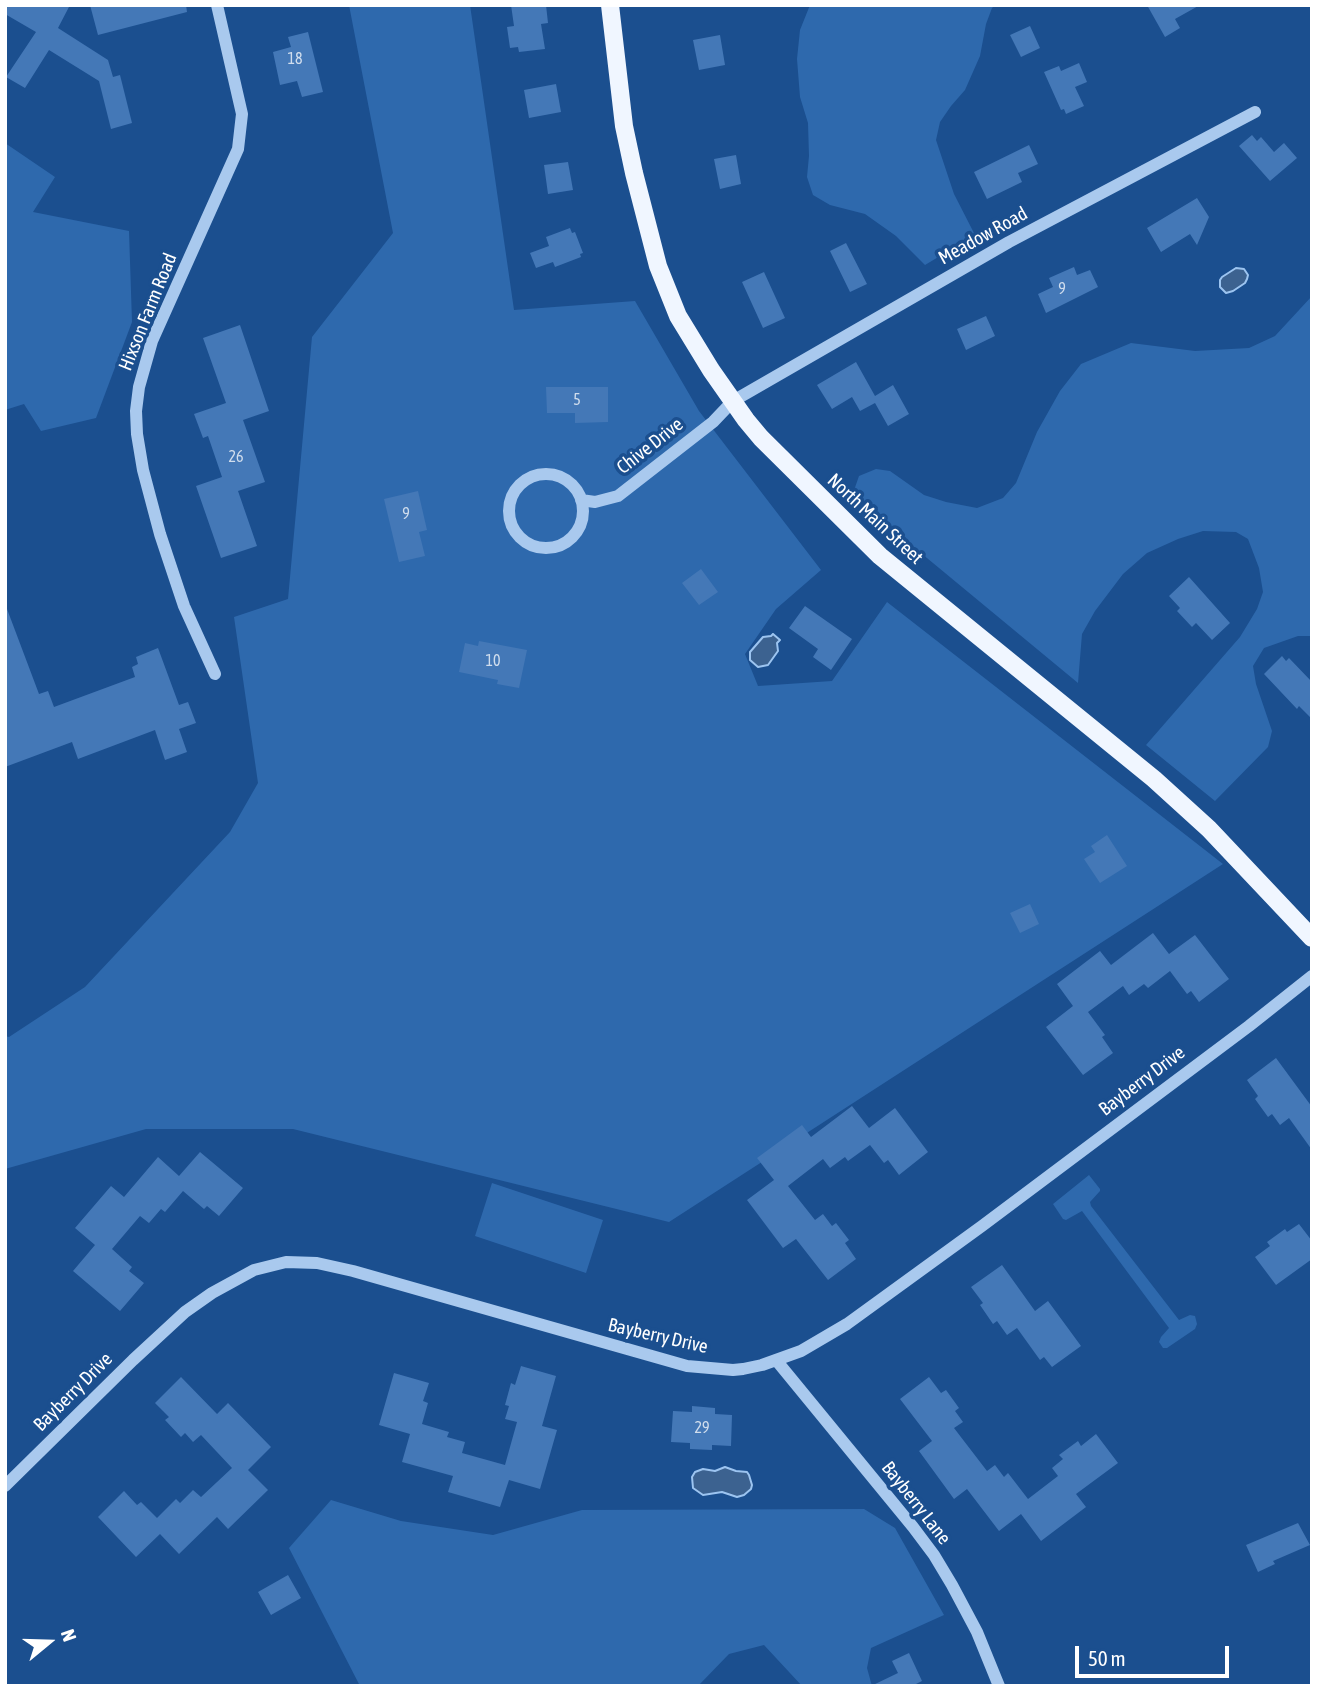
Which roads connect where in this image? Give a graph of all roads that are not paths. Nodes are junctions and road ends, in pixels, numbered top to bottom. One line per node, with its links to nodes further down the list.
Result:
1 (217, 5): 6 (street, Hixson Farm Road)
2 (610, 5): 4 (main road, North Main Street)
3 (1255, 112): 4 (street, Meadow Road)
4 (733, 401): 5 (street, Chive Drive); 7 (main road, North Main Street)
5 (581, 500): 5 (street)
6 (215, 674)
7 (1312, 938)
8 (1312, 976): 9 (street, Bayberry Drive)
9 (776, 1360): 10 (street, Bayberry Drive); 11 (street, Bayberry Lane)
10 (5, 1486)
11 (999, 1686)

